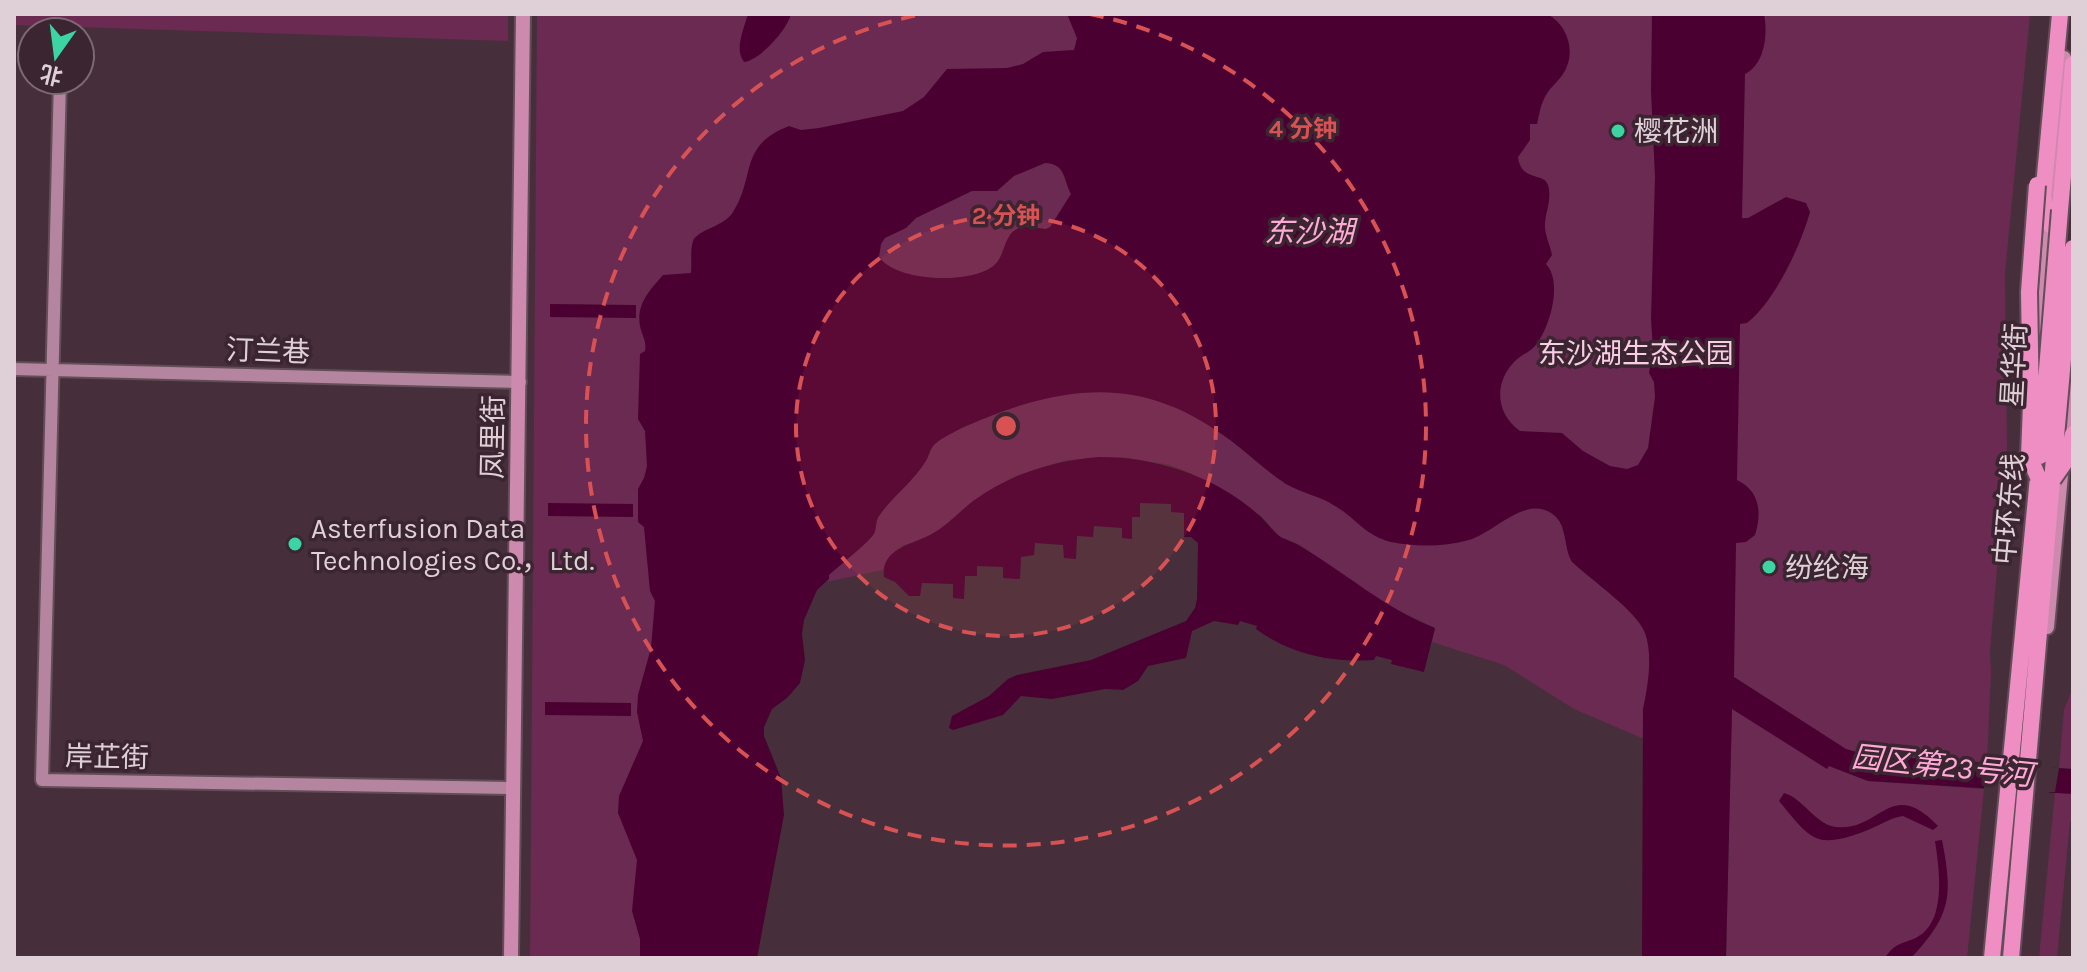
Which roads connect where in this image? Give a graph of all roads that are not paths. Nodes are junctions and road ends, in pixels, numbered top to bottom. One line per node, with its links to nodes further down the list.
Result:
1 (523, 15): 10 (main road, 凤里街)
2 (2059, 16): 5 (highway); 13 (highway, bridge)
3 (2073, 64): 13 (highway, 中环东线, bridge)
4 (60, 96): 8 (street, 岸芷街)
5 (2050, 225): 12 (main road, 星华街)
6 (2073, 248): 13 (highway, 中环东线, bridge)
7 (14, 369): 8 (street, 汀兰巷)
8 (52, 369): 10 (street, 汀兰巷); 14 (street, 岸芷街)
9 (2073, 377): 13 (main road, 星华街)
10 (520, 382): 14 (main road, 凤里街)
11 (2073, 434): 13 (highway, bridge)
12 (2034, 459): 13 (street); 16 (main road, 星华街)
13 (2060, 466): 17 (highway, 中环东线); 18 (highway, 中环东线); 19 (main road, 星华街)
14 (512, 788): 15 (main road, 凤里街)
15 (511, 958)
16 (1985, 958)
17 (1992, 958)
18 (2011, 958)
19 (2018, 958)

